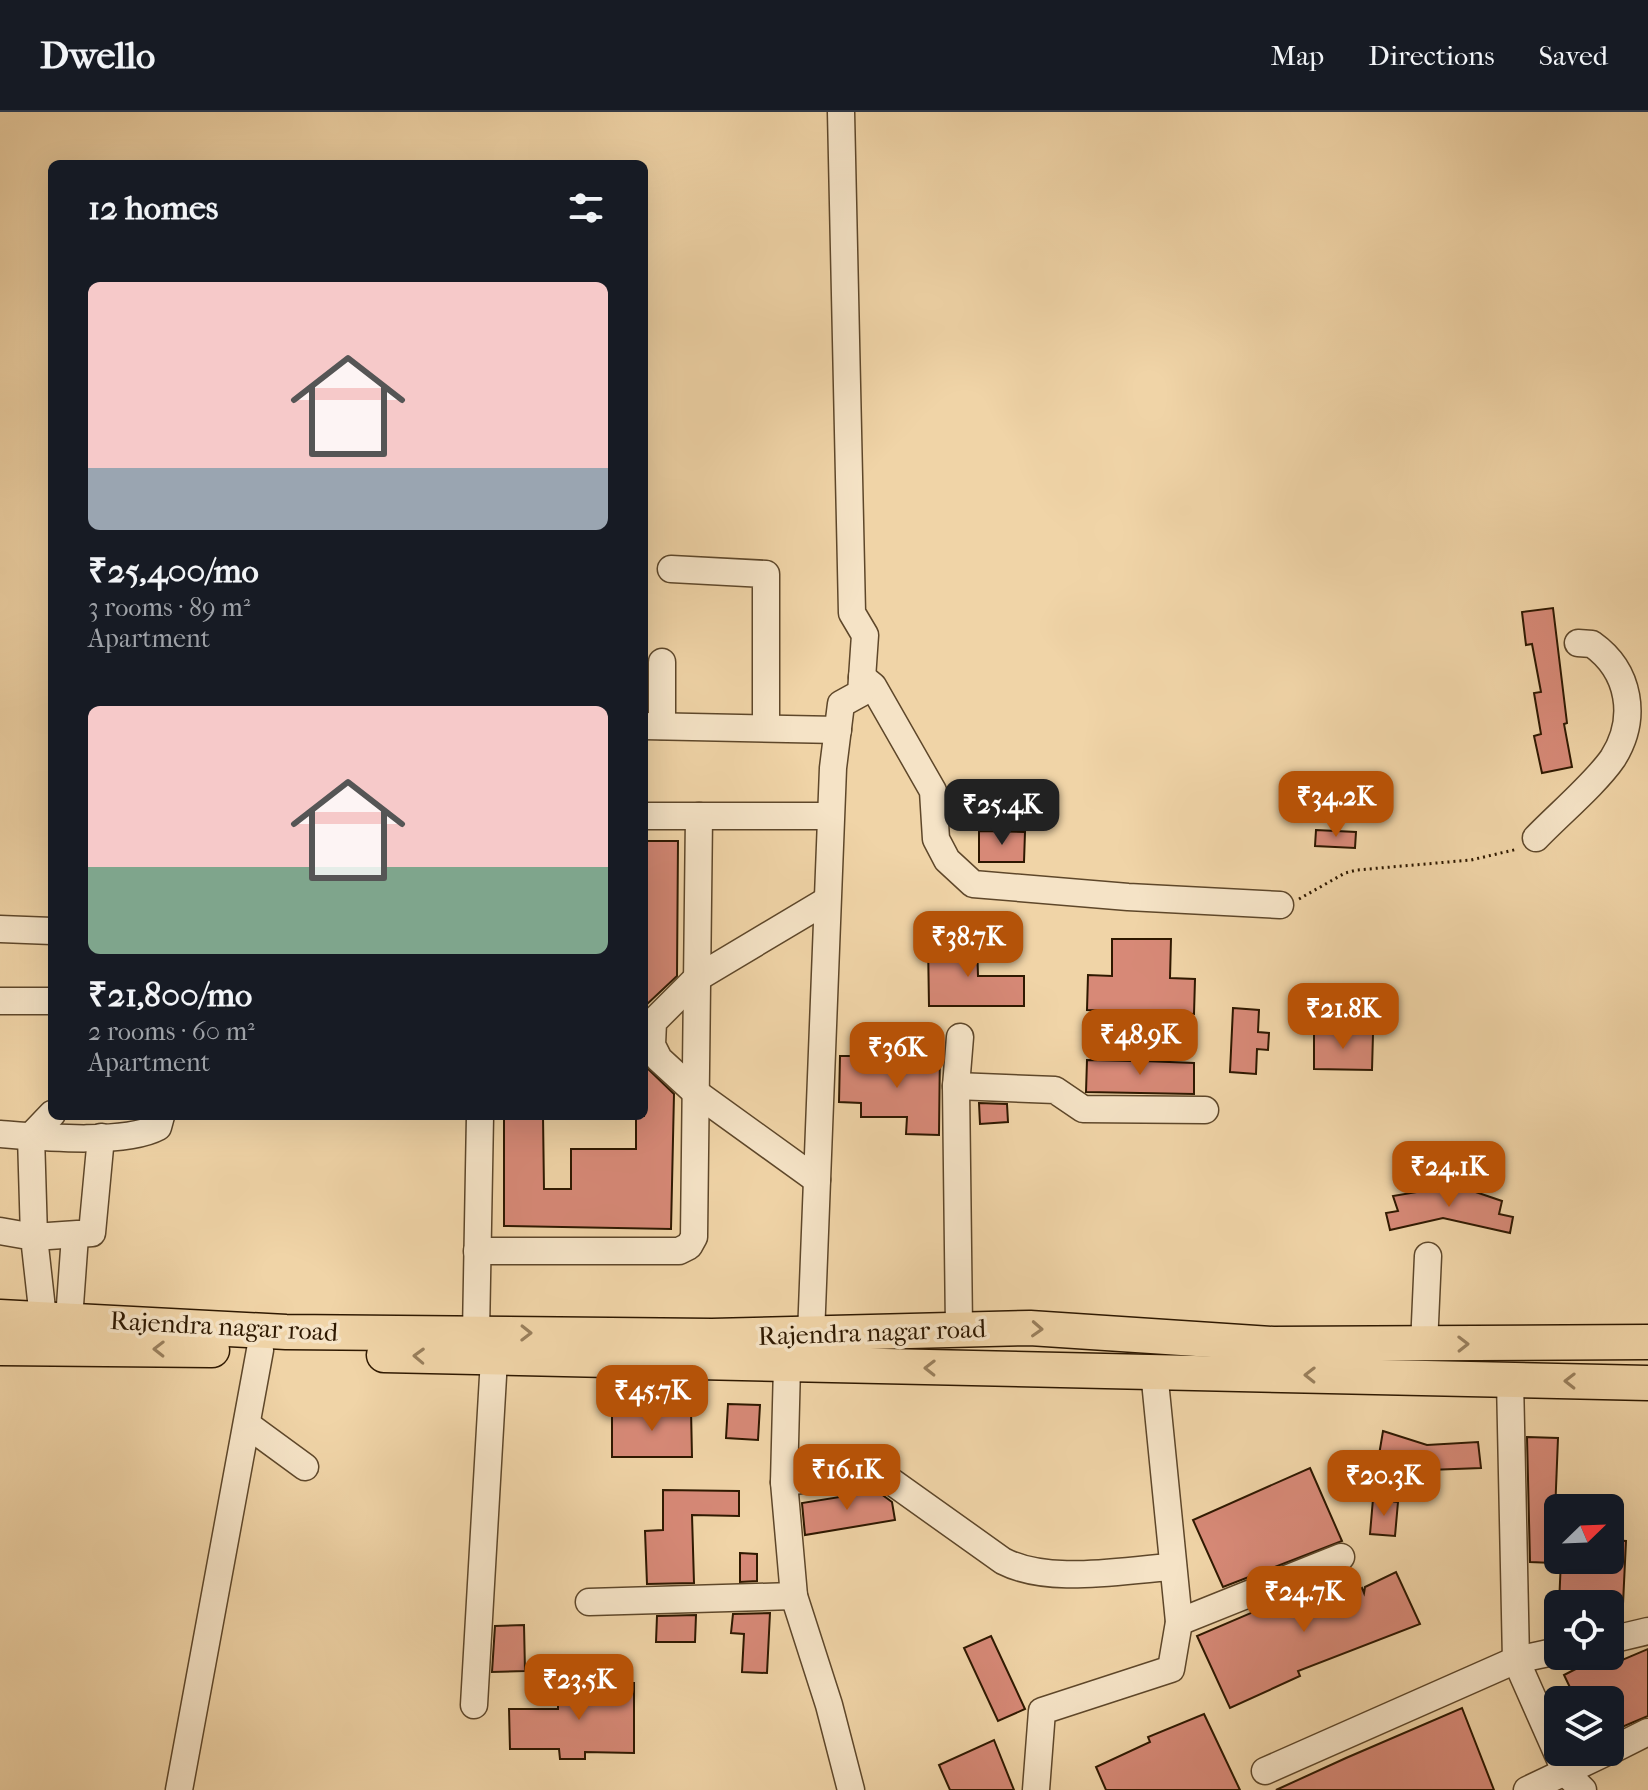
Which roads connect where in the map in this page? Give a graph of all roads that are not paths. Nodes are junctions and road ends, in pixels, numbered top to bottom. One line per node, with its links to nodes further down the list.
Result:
1 (841, 112): 5 (street)
2 (671, 569): 7 (street)
3 (1578, 643): 12 (street)
4 (662, 662): 6 (street)
5 (862, 677): 8 (street); 14 (street)
6 (653, 726): 7 (street)
7 (766, 728): 8 (street)
8 (838, 730): 11 (street)
9 (648, 816): 10 (street)
10 (699, 816): 11 (street); 17 (street)
11 (829, 816): 13 (street)
12 (1536, 838)
13 (826, 901): 17 (street); 31 (street)
14 (1280, 905)
15 (0, 929): 16 (street)
16 (48, 931)
17 (697, 978): 22 (street); 22 (street)
18 (0, 1001): 19 (street)
19 (48, 1001)
20 (960, 1037): 21 (street)
21 (956, 1086): 23 (street); 39 (street)
22 (695, 1092): 31 (street); 35 (street)
23 (1205, 1110)
24 (48, 1118): 29 (street)
25 (160, 1120): 27 (street)
26 (480, 1120): 35 (street)
27 (124, 1125): 30 (street)
28 (0, 1134): 29 (street)
29 (31, 1136): 30 (street); 34 (street)
30 (101, 1137): 33 (street)
31 (817, 1180): 40 (street)
32 (0, 1231): 34 (street)
33 (75, 1236): 34 (street); 38 (street)
34 (34, 1237): 38 (street)
35 (477, 1251): 43 (street)
36 (1428, 1256): 42 (street)
37 (0, 1317): 38 (main road, Rajendra nagar road)
38 (56, 1318): 43 (main road, Rajendra nagar road)
39 (959, 1328): 40 (main road, Rajendra nagar road); 42 (main road, Rajendra nagar road, one-way to 42)
40 (811, 1335): 45 (main road, Rajendra nagar road)
41 (1648, 1342): 42 (main road, Rajendra nagar road, one-way to 41)
42 (1424, 1345)
43 (485, 1346): 45 (main road, Rajendra nagar road); 46 (main road, Rajendra nagar road, one-way to 46); 63 (street)
44 (0, 1348): 46 (main road, Rajendra nagar road, one-way to 44)
45 (712, 1349): 47 (main road, Rajendra nagar road)
46 (260, 1350): 51 (street)
47 (787, 1366): 48 (main road, Rajendra nagar road, one-way to 47); 53 (street)
48 (1154, 1371): 49 (main road, Rajendra nagar road, one-way to 48); 55 (street)
49 (1510, 1380): 50 (main road, Rajendra nagar road, one-way to 49); 62 (street)
50 (1648, 1383)
51 (249, 1426): 52 (street); 69 (street)
52 (305, 1467)
53 (784, 1482): 55 (street); 56 (street)
54 (1341, 1557): 58 (street)
55 (1173, 1567): 58 (street)
56 (794, 1596): 57 (street); 70 (street)
57 (589, 1602)
58 (1179, 1622): 71 (street)
59 (1648, 1631): 60 (street)
60 (1624, 1637)
61 (1544, 1654): 62 (street)
62 (1516, 1660): 67 (street); 68 (street)
63 (474, 1705)
64 (1648, 1732): 65 (street)
65 (1624, 1744)
66 (1592, 1766): 68 (street)
67 (1265, 1771)
68 (1574, 1781): 72 (street)
69 (179, 1790)
70 (851, 1790)
71 (1036, 1790)
72 (1527, 1790)

